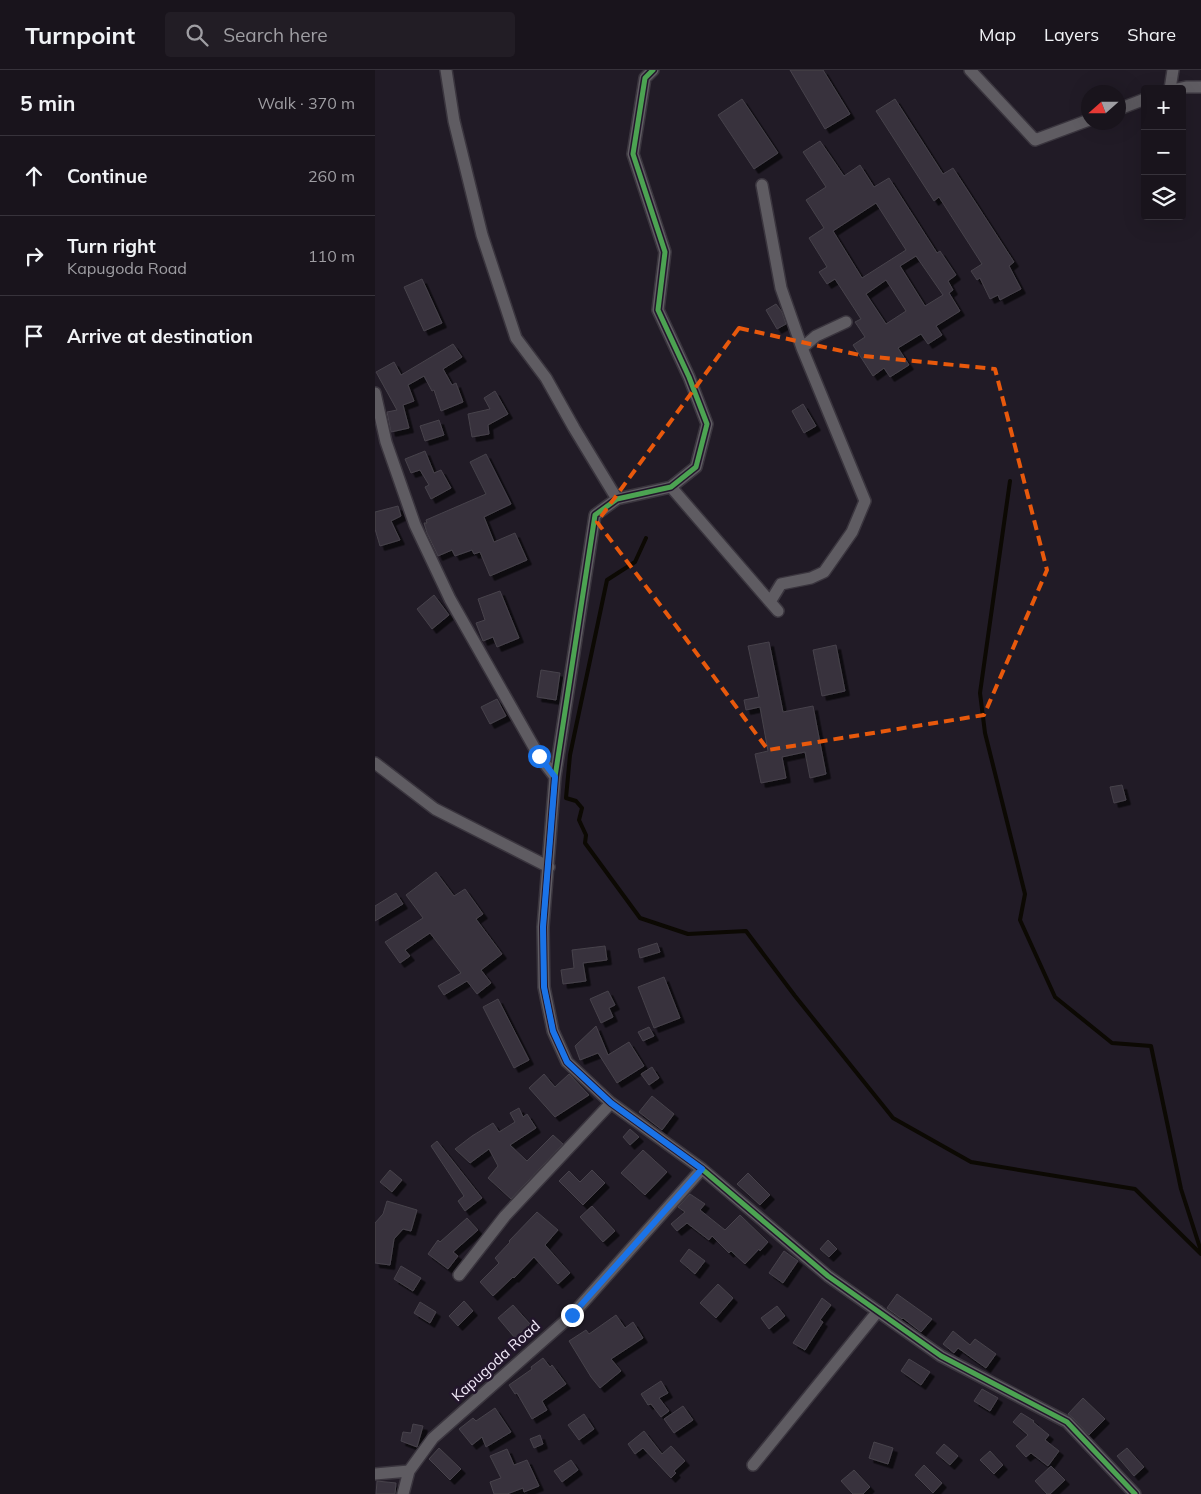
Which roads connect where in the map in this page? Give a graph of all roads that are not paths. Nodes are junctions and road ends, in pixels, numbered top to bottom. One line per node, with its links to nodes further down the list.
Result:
1 (446, 70): 16 (street)
2 (653, 70): 15 (street)
3 (970, 70): 10 (street)
4 (1173, 70): 5 (street)
5 (1170, 85)
6 (1186, 87): 7 (street)
7 (1201, 87)
8 (1141, 101): 9 (street)
9 (1126, 106)
10 (1081, 123)
11 (762, 185): 13 (street)
12 (846, 322): 13 (street)
13 (802, 348): 15 (street)
14 (375, 393): 18 (street)
15 (671, 487): 16 (street)
16 (617, 499): 18 (street)
17 (375, 763): 19 (street)
18 (555, 777): 19 (street)
19 (549, 867): 20 (street)
20 (611, 1103): 21 (street); 22 (street)
21 (702, 1169): 23 (street); 25 (street, Kapugoda Road)
22 (459, 1275)
23 (878, 1311): 24 (street); 28 (street)
24 (753, 1465)
25 (409, 1471): 26 (street); 27 (street, Kapugoda Road)
26 (375, 1474)
27 (403, 1494)
28 (1135, 1494)

